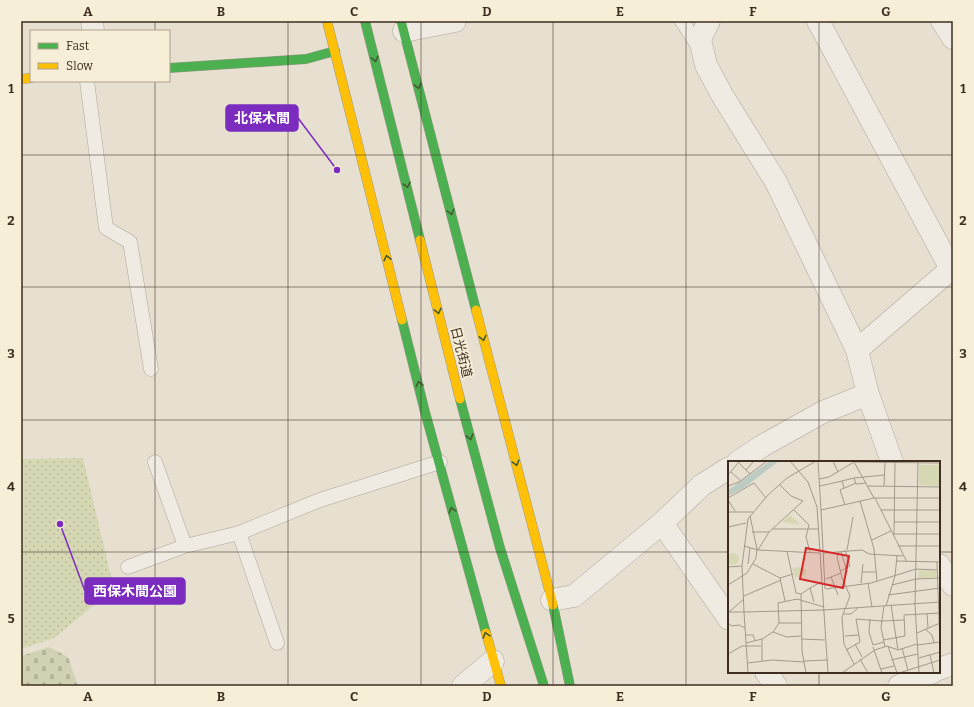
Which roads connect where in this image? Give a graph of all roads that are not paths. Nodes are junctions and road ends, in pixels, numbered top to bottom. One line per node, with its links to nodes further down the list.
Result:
1 (327, 21): 10 (main road)
2 (365, 21): 39 (main road, 日光街道, one-way to 39)
3 (455, 21): 8 (street)
4 (682, 21): 11 (lane)
5 (708, 21): 11 (street)
6 (818, 21): 14 (street)
7 (942, 21): 9 (street)
8 (403, 26): 29 (main road, one-way to 29)
9 (953, 38)
10 (335, 51): 12 (main road); 21 (main road, one-way to 10)
11 (704, 54): 15 (street)
12 (170, 68)
13 (87, 82): 16 (lane)
14 (952, 269): 15 (street)
15 (857, 350): 17 (street)
16 (151, 369)
17 (868, 394): 18 (street); 19 (street)
18 (740, 461)
19 (892, 461)
20 (154, 462): 25 (lane)
21 (440, 462): 24 (lane); 32 (main road, one-way to 21)
22 (728, 469): 23 (street)
23 (662, 523): 29 (street); 30 (street)
24 (239, 533): 25 (lane); 31 (lane)
25 (185, 546): 27 (lane)
26 (940, 566): 28 (street)
27 (128, 567)
28 (953, 586)
29 (552, 600): 40 (main road)
30 (728, 618)
31 (277, 643)
32 (493, 661): 37 (street); 38 (main road)
33 (953, 664): 34 (street)
34 (940, 670)
35 (767, 673): 41 (street)
36 (931, 673): 42 (street)
37 (463, 686)
38 (501, 686)
39 (544, 686)
40 (570, 686)
41 (776, 686)
42 (899, 686)

